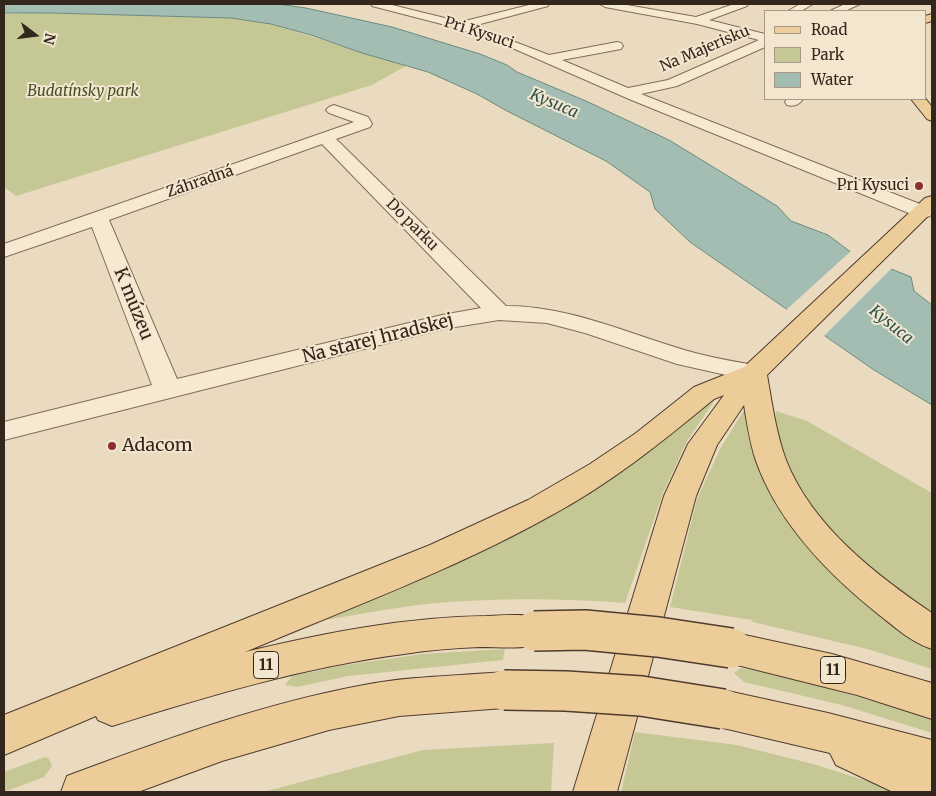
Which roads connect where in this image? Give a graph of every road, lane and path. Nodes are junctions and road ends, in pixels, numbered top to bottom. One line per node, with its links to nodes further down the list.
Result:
1 (376, 4): 13 (street, Pri Kysuci)
2 (544, 4): 13 (street)
3 (606, 4): 10 (street)
4 (669, 4): 10 (street)
5 (743, 4): 11 (street)
6 (808, 4): 8 (street)
7 (855, 4): 9 (street)
8 (795, 10)
9 (838, 10)
10 (648, 11): 11 (street)
11 (697, 21): 14 (street)
12 (762, 24): 14 (street)
13 (461, 26): 18 (street, Pri Kysuci)
14 (739, 32): 15 (street)
15 (764, 40)
16 (764, 40): 19 (street, Na Majerisku)
17 (617, 46): 18 (street, Pri Kysuci)
18 (551, 58): 19 (street, Pri Kysuci)
19 (629, 92): 25 (street, Pri Kysuci)
20 (919, 100): 22 (main road)
21 (334, 110): 23 (street, Záhradná)
22 (932, 116)
23 (325, 138): 24 (street, Záhradná); 27 (street, Do parku)
24 (98, 217): 26 (street, Záhradná); 29 (street, K múzeu)
25 (920, 220): 28 (main road)
26 (4, 251)
27 (500, 313): 28 (street, Na starej hradskej); 29 (street, Na starej hradskej)
28 (753, 373): 31 (main road); 34 (main road); 38 (main road)
29 (168, 391): 30 (street, Na starej hradskej)
30 (4, 431)
31 (932, 633)
32 (932, 701): 34 (main road, 11, bridge)
33 (781, 720): 35 (main road); 36 (main road); 37 (main road, bridge)
34 (4, 736)
35 (932, 761)
36 (932, 788)
37 (83, 792)
38 (595, 792)

